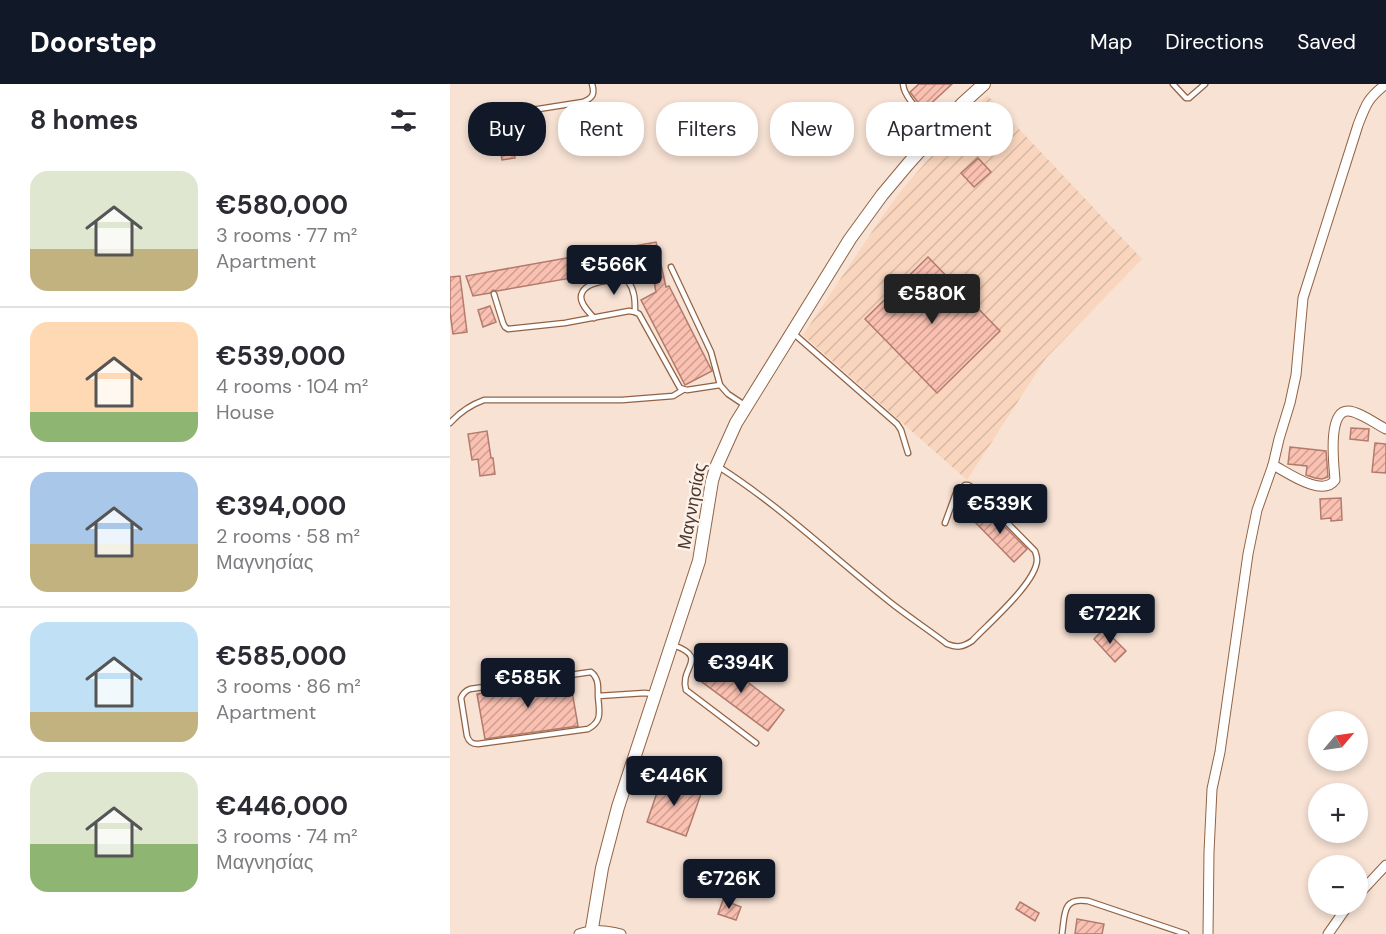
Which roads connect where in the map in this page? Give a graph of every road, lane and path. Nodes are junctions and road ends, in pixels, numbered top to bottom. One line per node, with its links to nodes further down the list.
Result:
1 (592, 84): 9 (lane)
2 (903, 84): 7 (lane)
3 (984, 84): 8 (street, Μαγνησίας)
4 (1173, 84): 5 (lane)
5 (1205, 84)
6 (1386, 84): 23 (street)
7 (912, 102)
8 (964, 102)
9 (546, 108)
10 (916, 156): 15 (street, Μαγνησίας)
11 (671, 267): 16 (lane)
12 (494, 294): 14 (lane)
13 (636, 312): 14 (lane); 14 (lane); 17 (lane)
14 (594, 318)
15 (793, 333): 18 (street, Μαγνησίας); 21 (lane)
16 (720, 385): 17 (lane); 18 (lane)
17 (683, 390): 19 (lane)
18 (746, 406): 22 (street, Μαγνησίας)
19 (450, 423)
20 (1386, 429): 23 (street)
21 (908, 453)
22 (717, 465): 24 (lane); 25 (street, Μαγνησίας)
23 (1273, 465): 36 (street)
24 (945, 523)
25 (672, 645): 26 (street, Μαγνησίας); 28 (lane)
26 (655, 694): 27 (lane); 32 (street, Μαγνησίας)
27 (598, 696): 27 (lane)
28 (756, 743)
29 (1386, 865): 30 (street)
30 (1368, 884)
31 (1341, 915): 37 (street)
32 (587, 933): 33 (street)
33 (621, 934)
34 (1062, 934): 35 (lane)
35 (1186, 934)
36 (1208, 934)
37 (1328, 934)

